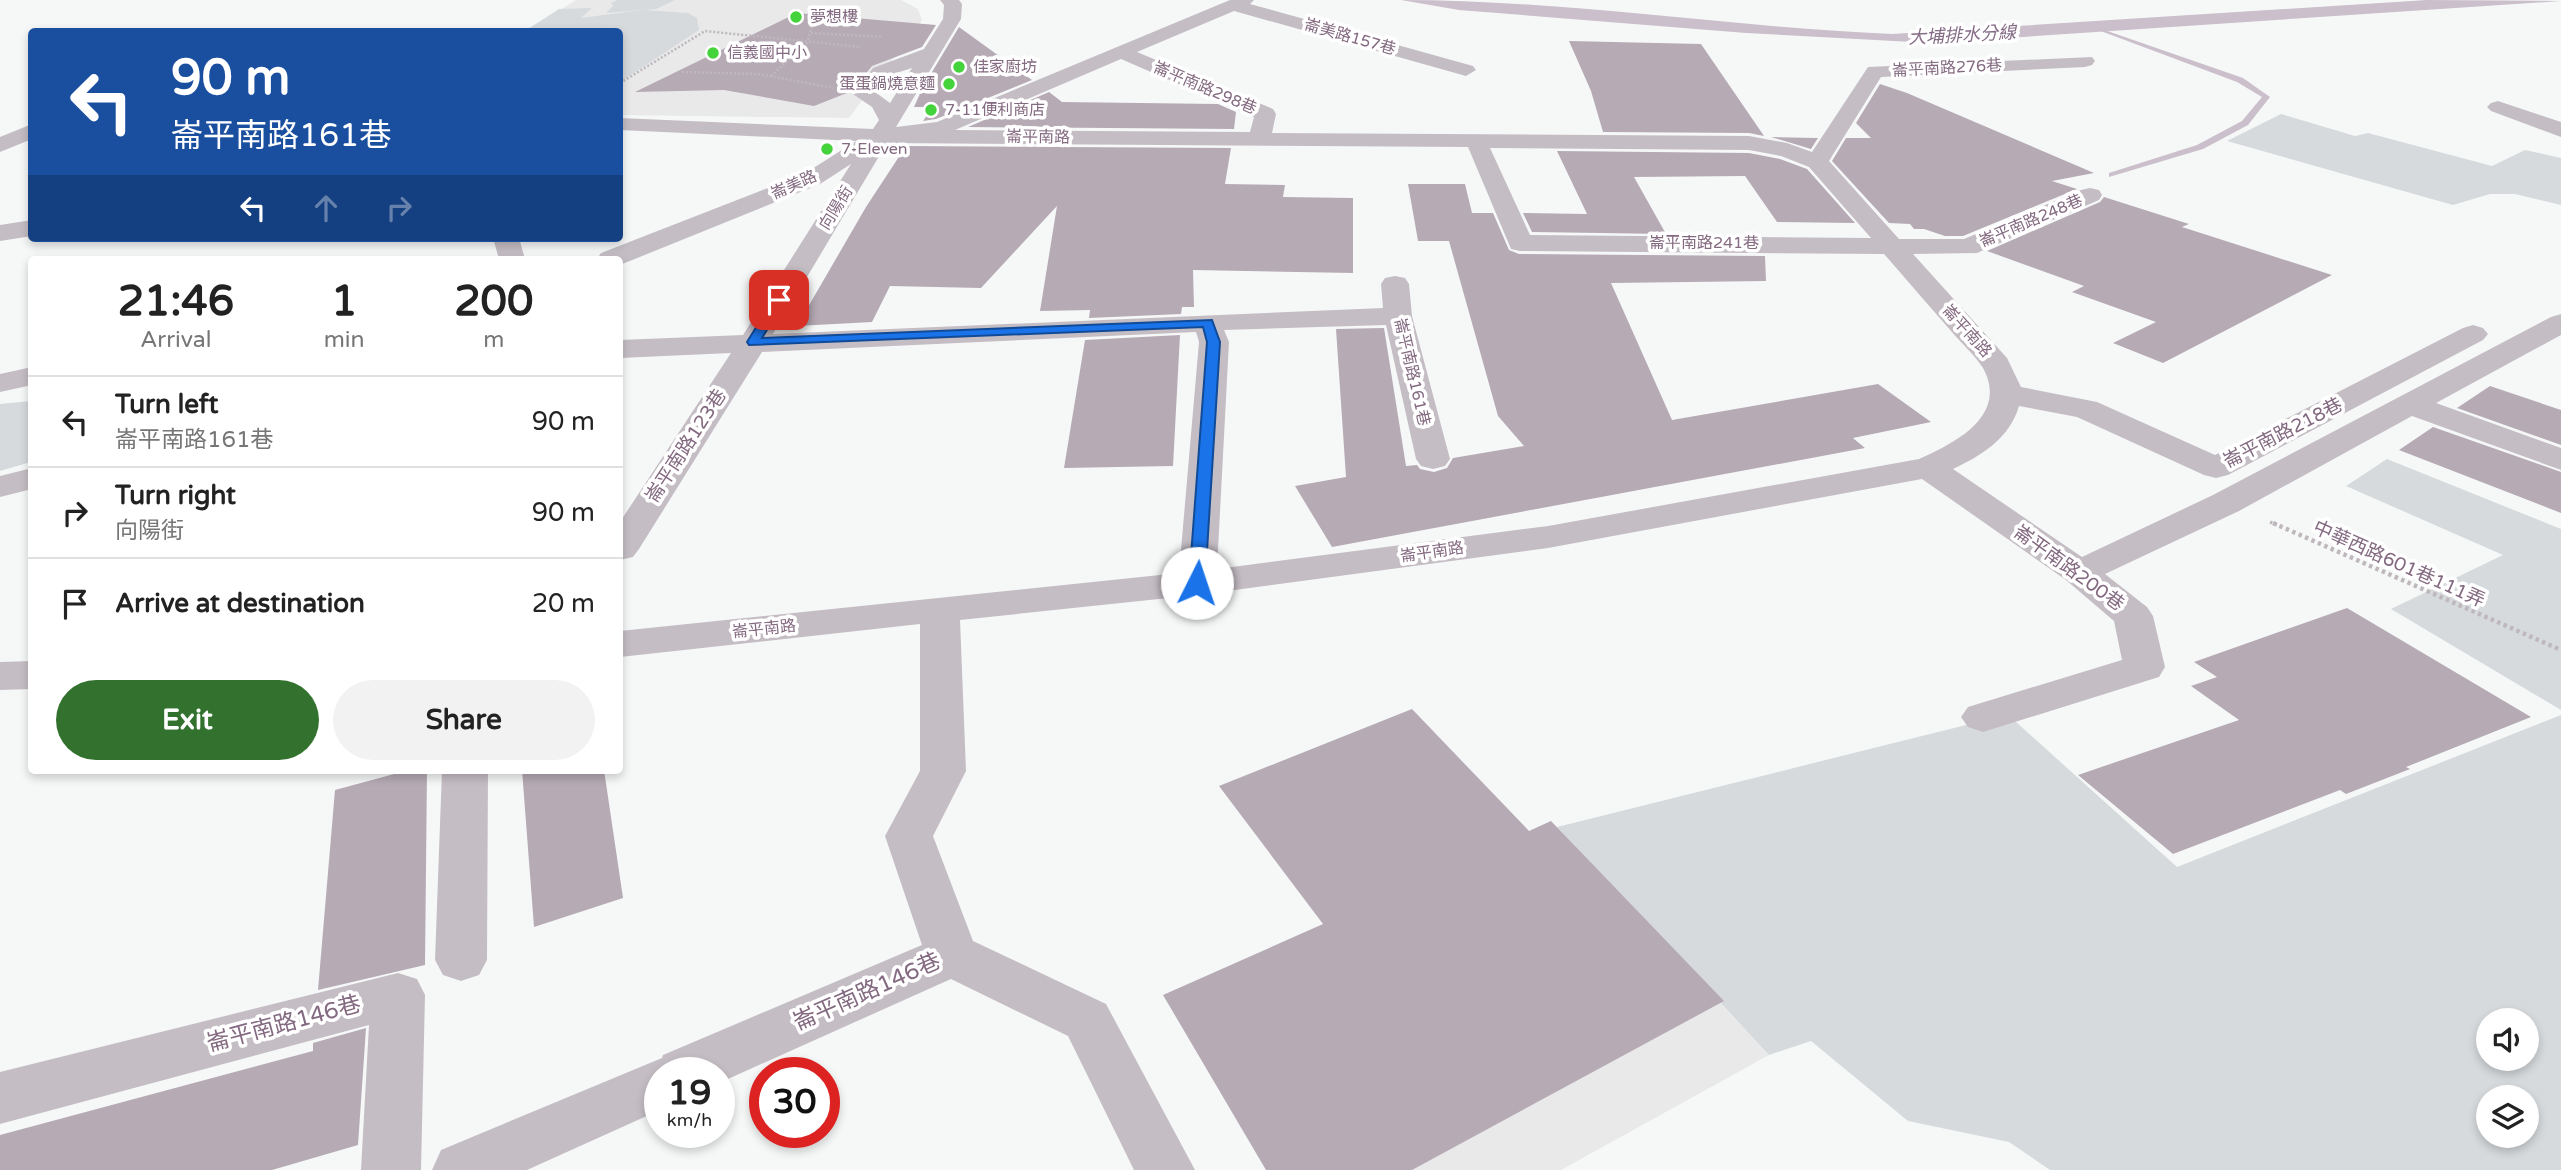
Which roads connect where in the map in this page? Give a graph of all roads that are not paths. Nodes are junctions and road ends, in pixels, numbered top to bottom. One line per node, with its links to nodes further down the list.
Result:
1 (949, 0): 4 (street, 向陽街)
2 (1239, 3): 3 (street, 崙美路); 6 (street, 崙美路157巷)
3 (1121, 52): 11 (street, 崙美路); 14 (street, 崙平南路298巷)
4 (931, 54): 11 (street, 向陽街); 11 (street)
5 (2085, 61): 17 (street, 崙平南路276巷)
6 (1466, 70)
7 (2498, 107): 12 (street)
8 (0, 120): 9 (street)
9 (28, 121)
10 (623, 124): 11 (street, 崙平南路)
11 (885, 128): 14 (street, 崙平南路); 24 (street, 崙美路); 30 (street, 向陽街)
12 (2561, 130)
13 (28, 132): 16 (street)
14 (1261, 139): 15 (street, 崙平南路)
15 (1476, 141): 17 (street, 崙平南路); 23 (street, 崙平南路241巷)
16 (0, 145)
17 (1817, 162): 23 (street, 崙平南路)
18 (2090, 195): 23 (street, 崙平南路248巷)
19 (0, 216): 20 (street)
20 (28, 216)
21 (28, 229): 22 (street)
22 (0, 233)
23 (1888, 244): 36 (street, 崙平南路)
24 (618, 256)
25 (1395, 284): 26 (street, 崙平南路161巷)
26 (1398, 316): 27 (street); 38 (street, 崙平南路161巷)
27 (1207, 322): 30 (street); 45 (street)
28 (2561, 323): 37 (street)
29 (2473, 334): 36 (street, 崙平南路218巷)
30 (753, 342): 31 (street); 43 (street, 崙平南路123巷)
31 (623, 349)
32 (28, 377): 33 (street)
33 (0, 383)
34 (28, 387): 35 (street)
35 (0, 389)
36 (2007, 394): 40 (street, 崙平南路)
37 (2410, 404): 39 (street); 44 (street)
38 (1433, 459)
39 (2561, 460)
40 (1928, 468): 44 (street, 崙平南路200巷); 45 (street, 崙平南路)
41 (28, 479): 42 (street)
42 (0, 487)
43 (623, 544)
44 (2079, 572): 50 (street, 崙平南路200巷)
45 (1197, 583): 46 (street, 崙平南路)
46 (940, 610): 47 (street, 崙平南路); 52 (street, 崙平南路146巷)
47 (623, 644)
48 (28, 675): 49 (street)
49 (0, 676)
50 (1983, 717)
51 (465, 774): 53 (street)
52 (952, 954): 54 (street, 崙平南路146巷); 59 (street)
53 (461, 960)
54 (719, 1057)
55 (644, 1090): 58 (street)
56 (0, 1098): 57 (street, 崙平南路146巷)
57 (391, 1170)
58 (462, 1170)
59 (1165, 1170)

